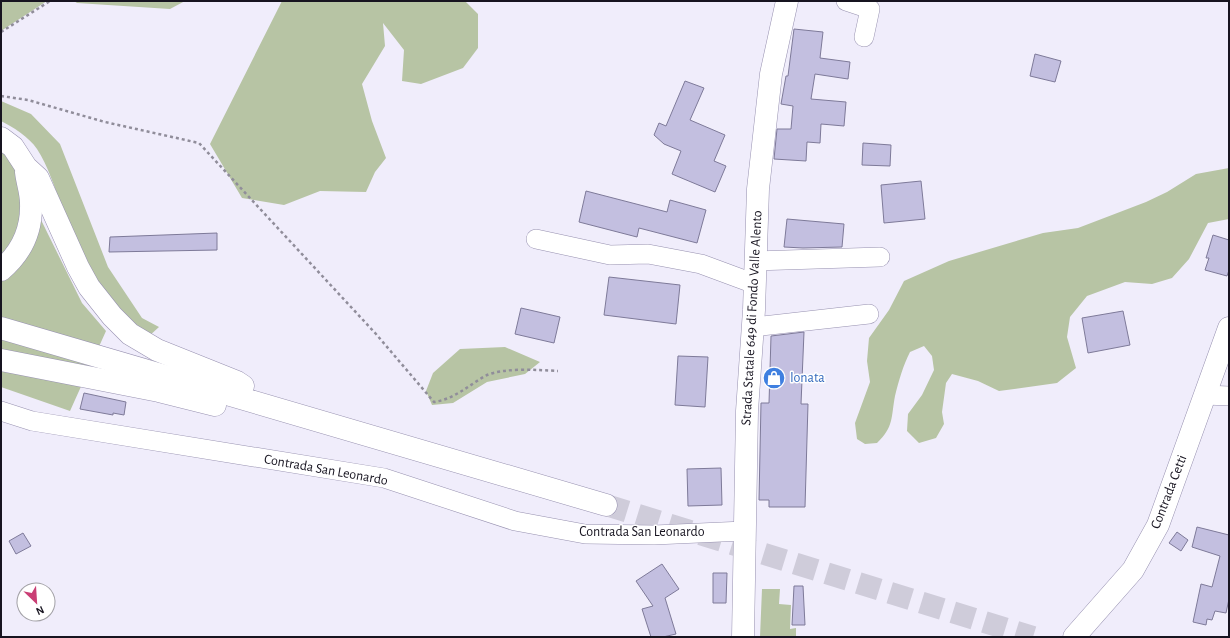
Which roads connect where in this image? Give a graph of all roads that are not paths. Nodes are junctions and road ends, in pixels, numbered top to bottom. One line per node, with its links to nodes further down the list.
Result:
1 (787, 1): 8 (main road, Strada Statale 649 di Fondo Valle Alento)
2 (846, 1): 3 (street)
3 (864, 37)
4 (1, 138): 5 (main road)
5 (26, 167): 9 (main road); 18 (main road)
6 (536, 240): 10 (street)
7 (880, 257): 8 (street)
8 (756, 261): 10 (main road, Strada Statale 649 di Fondo Valle Alento)
9 (1, 270)
10 (755, 284): 12 (main road, Strada Statale 649 di Fondo Valle Alento)
11 (869, 314): 12 (street)
12 (753, 326): 21 (main road, Strada Statale 649 di Fondo Valle Alento)
13 (1, 328): 18 (main road)
14 (1229, 328): 16 (main road, Contrada Cetti)
15 (1, 360): 18 (main road)
16 (1205, 395): 17 (street); 23 (main road, Contrada Cetti)
17 (1229, 396)
18 (267, 406): 20 (main road)
19 (1, 411): 21 (street, Contrada San Leonardo)
20 (606, 505)
21 (744, 531): 22 (main road, Strada Statale 649 di Fondo Valle Alento)
22 (743, 637)
23 (1074, 637)

